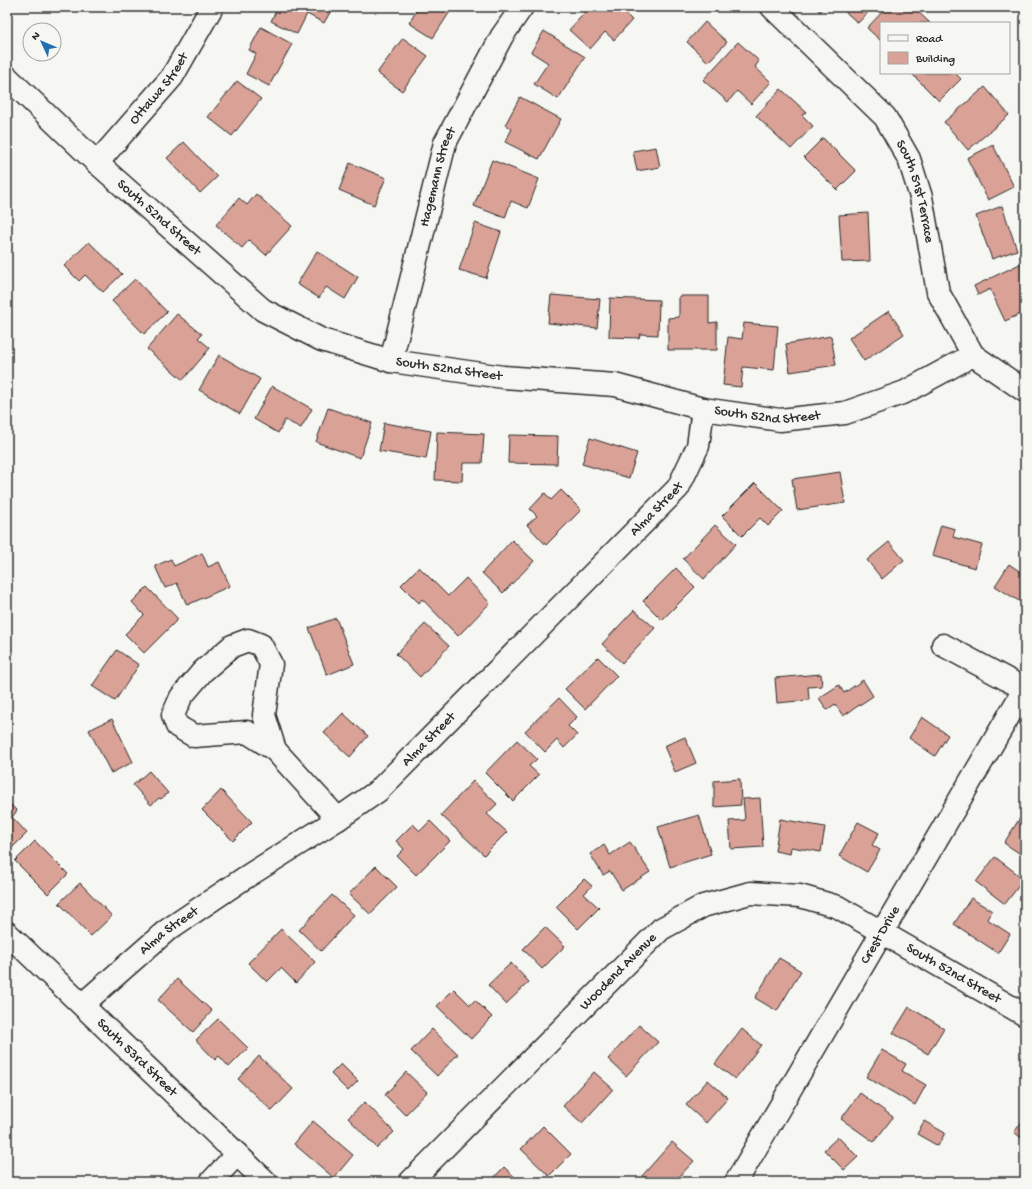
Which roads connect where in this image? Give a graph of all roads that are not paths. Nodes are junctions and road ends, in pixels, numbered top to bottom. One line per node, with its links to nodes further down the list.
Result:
1 (212, 7): 5 (street, Ottawa Street)
2 (522, 7): 7 (street, Hagemann Street)
3 (772, 7): 6 (street, South 51st Terrace)
4 (7, 77): 5 (street, South 52nd Street)
5 (97, 163): 7 (street, South 52nd Street)
6 (973, 355): 8 (street, South 51st Terrace); 9 (street, South 52nd Street)
7 (391, 361): 9 (street, South 52nd Street)
8 (1025, 391)
9 (703, 409): 13 (street, Alma Street)
10 (944, 645): 11 (street)
11 (1025, 688): 14 (street, Crest Drive)
12 (275, 750): 12 (street); 13 (street)
13 (338, 819): 16 (street, Alma Street)
14 (882, 932): 17 (street, South 52nd Street); 21 (street, Woodend Avenue); 22 (street, Crest Drive)
15 (7, 933): 16 (street, South 53rd Street)
16 (83, 1004): 18 (street, South 53rd Street)
17 (1025, 1016)
18 (237, 1154): 19 (street); 20 (street, South 53rd Street)
19 (211, 1182)
20 (266, 1182)
21 (410, 1182)
22 (736, 1182)

